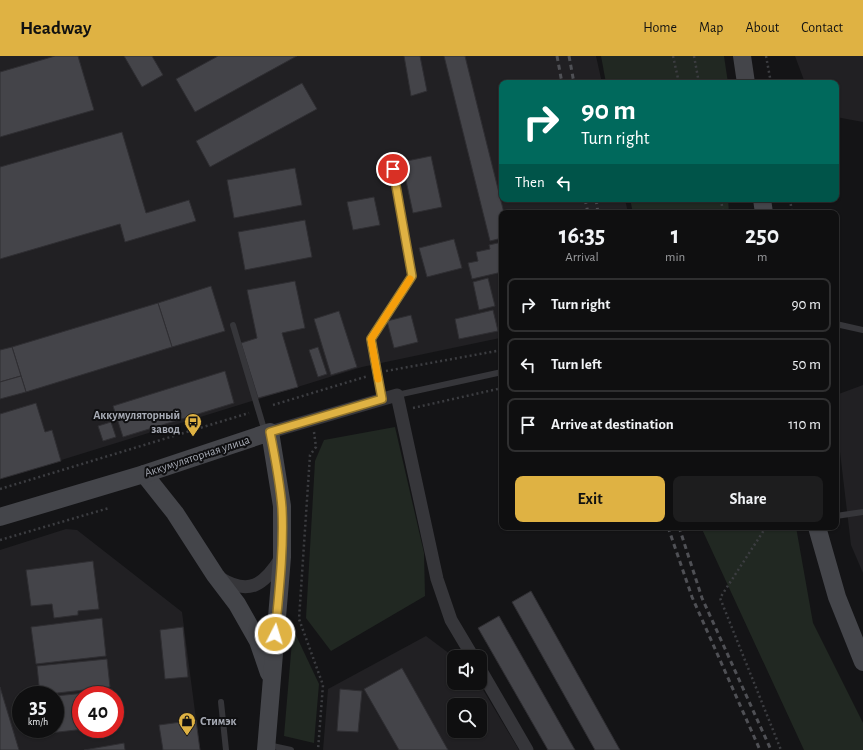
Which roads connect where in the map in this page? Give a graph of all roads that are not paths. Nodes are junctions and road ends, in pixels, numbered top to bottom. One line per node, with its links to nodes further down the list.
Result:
1 (742, 56): 2 (street)
2 (746, 80)
3 (393, 169): 9 (lane)
4 (233, 325): 10 (lane)
5 (839, 325): 6 (lane)
6 (863, 330)
7 (499, 373): 8 (lane)
8 (397, 395): 9 (street); 18 (street)
9 (382, 399): 10 (street)
10 (268, 433): 11 (street, Аккумуляторная улица); 16 (street)
11 (144, 474): 14 (street, Аккумуляторная улица); 17 (street)
12 (863, 512): 13 (lane)
13 (839, 516)
14 (0, 517)
15 (818, 530): 19 (street)
16 (282, 557): 17 (street); 20 (street)
17 (215, 575): 20 (street)
18 (469, 650)
19 (863, 662)
20 (272, 680): 23 (street)
21 (487, 682): 26 (street)
22 (221, 702): 24 (lane)
23 (266, 747): 25 (lane)
24 (226, 750)
25 (291, 750)
26 (527, 750)

